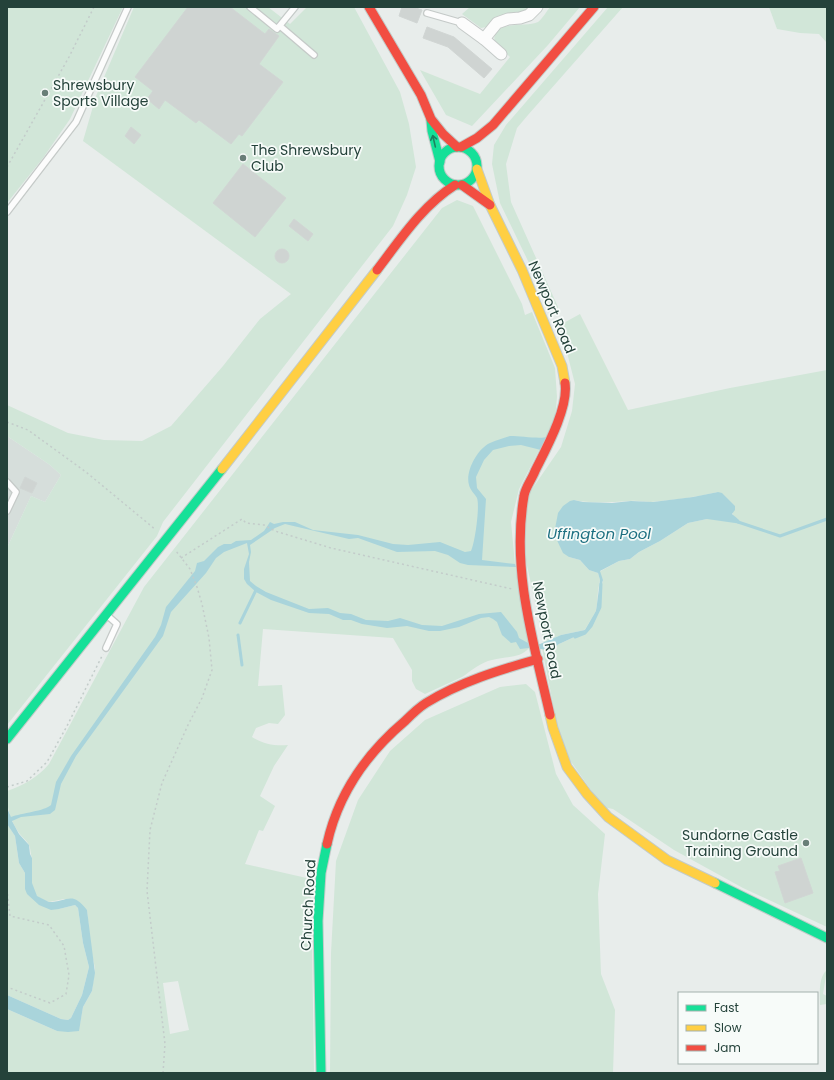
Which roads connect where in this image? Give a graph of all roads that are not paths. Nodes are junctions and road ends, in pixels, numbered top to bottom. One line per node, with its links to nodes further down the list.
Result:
1 (128, 7): 23 (lane)
2 (250, 7): 9 (lane)
3 (295, 7): 9 (lane)
4 (369, 7): 13 (main road)
5 (537, 7): 10 (street)
6 (594, 7): 14 (main road)
7 (427, 13): 8 (lane)
8 (462, 23): 10 (street)
9 (280, 26): 11 (lane)
10 (484, 39): 12 (street)
11 (314, 54)
12 (501, 54)
13 (431, 119): 16 (main road); 17 (main road, one-way to 13)
14 (493, 125): 15 (main road); 16 (main road)
15 (487, 142)
16 (459, 147): 17 (main road); 18 (main road)
17 (440, 162): 19 (main road)
18 (479, 163): 20 (main road); 21 (main road, Newport Road)
19 (441, 173): 20 (main road); 22 (main road)
20 (459, 185): 21 (main road, Newport Road); 22 (main road)
21 (490, 205): 28 (main road, Newport Road)
22 (423, 210): 26 (main road)
23 (7, 212)
24 (7, 482): 25 (lane)
25 (7, 511)
26 (106, 615): 27 (lane); 29 (main road)
27 (106, 648)
28 (537, 657): 30 (main road, Newport Road); 31 (main road, Church Road)
29 (9, 737)
30 (827, 938)
31 (321, 1073)

